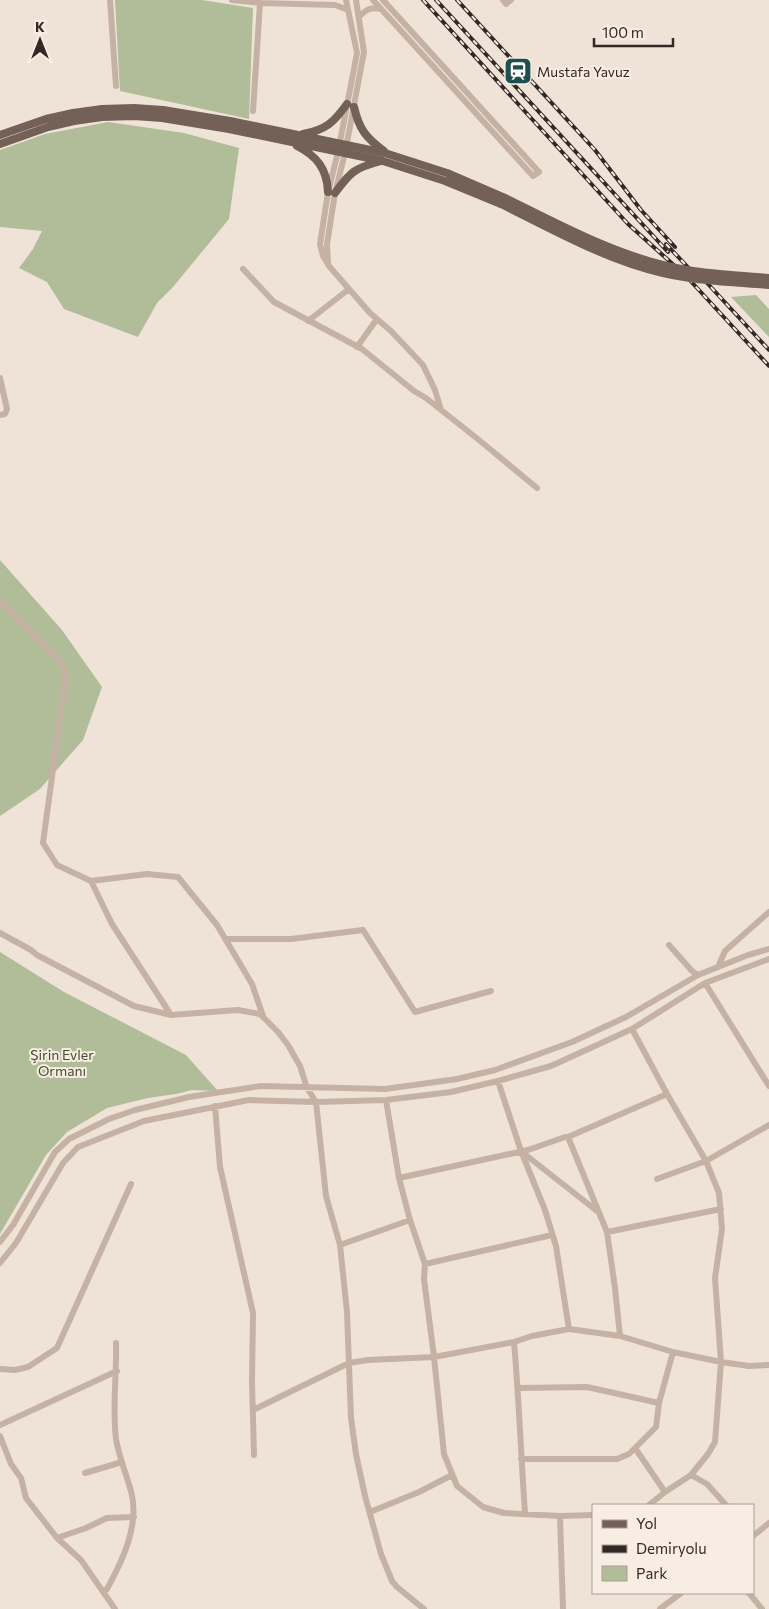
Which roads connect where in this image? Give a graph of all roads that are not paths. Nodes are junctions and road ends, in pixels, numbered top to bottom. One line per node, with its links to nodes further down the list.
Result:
1 (110, 0): 12 (street)
2 (232, 0): 8 (street)
3 (346, 0): 10 (street)
4 (356, 0): 11 (street)
5 (373, 0): 9 (street)
6 (383, 0): 9 (street)
7 (330, 2): 8 (street); 10 (street)
8 (260, 3): 14 (street)
9 (381, 9): 11 (street)
10 (348, 10): 13 (street)
11 (359, 17): 13 (street)
12 (116, 86)
13 (351, 105): 16 (main road); 19 (street); 21 (main road)
14 (253, 111)
15 (0, 135): 16 (main road)
16 (298, 135): 19 (main road)
17 (286, 141): 18 (main road); 20 (main road); 22 (main road)
18 (0, 144)
19 (343, 144): 20 (street); 21 (main road)
20 (341, 153): 21 (main road); 22 (street)
21 (384, 157): 22 (main road); 23 (main road)
22 (332, 192): 27 (street)
23 (503, 201): 25 (main road, bridge); 26 (main road, bridge)
24 (243, 269): 29 (street)
25 (769, 278)
26 (769, 285)
27 (349, 289): 28 (street); 29 (street)
28 (377, 319): 30 (street); 33 (street)
29 (308, 321): 30 (street)
30 (357, 347): 33 (street)
31 (0, 378): 32 (street)
32 (1, 389): 34 (street)
33 (441, 410): 35 (street)
34 (0, 415)
35 (537, 488)
36 (0, 600): 37 (street)
37 (91, 881): 40 (street); 48 (street)
38 (769, 912): 44 (street)
39 (0, 933): 48 (street)
40 (225, 939): 47 (street); 49 (street)
41 (669, 945): 45 (street)
42 (769, 949): 44 (street)
43 (769, 959): 46 (street)
44 (718, 967): 45 (street)
45 (698, 975): 53 (street)
46 (705, 983): 50 (street); 52 (street)
47 (491, 990)
48 (171, 1015): 49 (street)
49 (263, 1016): 53 (street)
50 (632, 1029): 51 (street); 54 (street)
51 (498, 1081): 55 (street); 60 (street)
52 (769, 1086)
53 (307, 1088): 56 (street); 70 (street)
54 (667, 1094): 59 (street); 61 (street)
55 (386, 1100): 56 (street); 62 (street)
56 (316, 1102): 57 (street); 71 (street)
57 (215, 1106): 72 (street); 87 (street)
58 (769, 1125): 61 (street)
59 (568, 1137): 60 (street); 66 (street)
60 (521, 1151): 62 (street); 66 (street); 69 (street)
61 (706, 1161): 63 (street); 65 (street)
62 (399, 1178): 67 (street)
63 (657, 1180)
64 (131, 1184): 83 (street)
65 (721, 1209): 68 (street); 80 (street)
66 (598, 1212): 68 (street)
67 (410, 1220): 71 (street); 73 (street)
68 (607, 1232): 75 (street)
69 (552, 1235): 73 (street); 74 (street)
70 (0, 1242)
71 (340, 1245): 81 (street)
72 (0, 1263)
73 (425, 1264): 79 (street)
74 (569, 1329): 75 (street); 76 (street)
75 (620, 1336): 78 (street)
76 (514, 1342): 79 (street); 85 (street)
77 (116, 1343): 84 (street)
78 (673, 1352): 80 (street); 86 (street)
79 (434, 1357): 81 (street); 96 (street)
80 (721, 1362): 82 (street); 95 (street)
81 (349, 1363): 87 (street); 100 (street)
82 (769, 1364)
83 (0, 1369)
84 (117, 1371): 88 (street); 93 (street)
85 (518, 1388): 86 (street); 92 (street)
86 (659, 1403): 90 (street)
87 (253, 1410): 91 (street)
88 (0, 1425)
89 (0, 1436): 107 (street)
90 (635, 1448): 92 (street); 97 (street)
91 (254, 1455)
92 (521, 1459): 101 (street)
93 (122, 1462): 94 (street); 104 (street)
94 (85, 1473)
95 (690, 1475): 97 (street); 99 (street)
96 (452, 1476): 100 (street); 101 (street)
97 (665, 1492): 98 (street)
98 (650, 1504)
99 (725, 1504)
100 (370, 1512): 112 (street)
101 (525, 1513): 103 (street)
102 (592, 1515): 103 (street)
103 (560, 1516): 113 (street)
104 (134, 1517): 107 (street); 108 (street)
105 (769, 1523): 106 (street)
106 (754, 1534)
107 (57, 1538): 108 (street)
108 (102, 1591): 111 (street)
109 (680, 1594): 114 (street)
110 (750, 1594): 115 (street)
111 (115, 1609)
112 (424, 1609)
113 (563, 1609)
114 (660, 1609)
115 (762, 1609)

